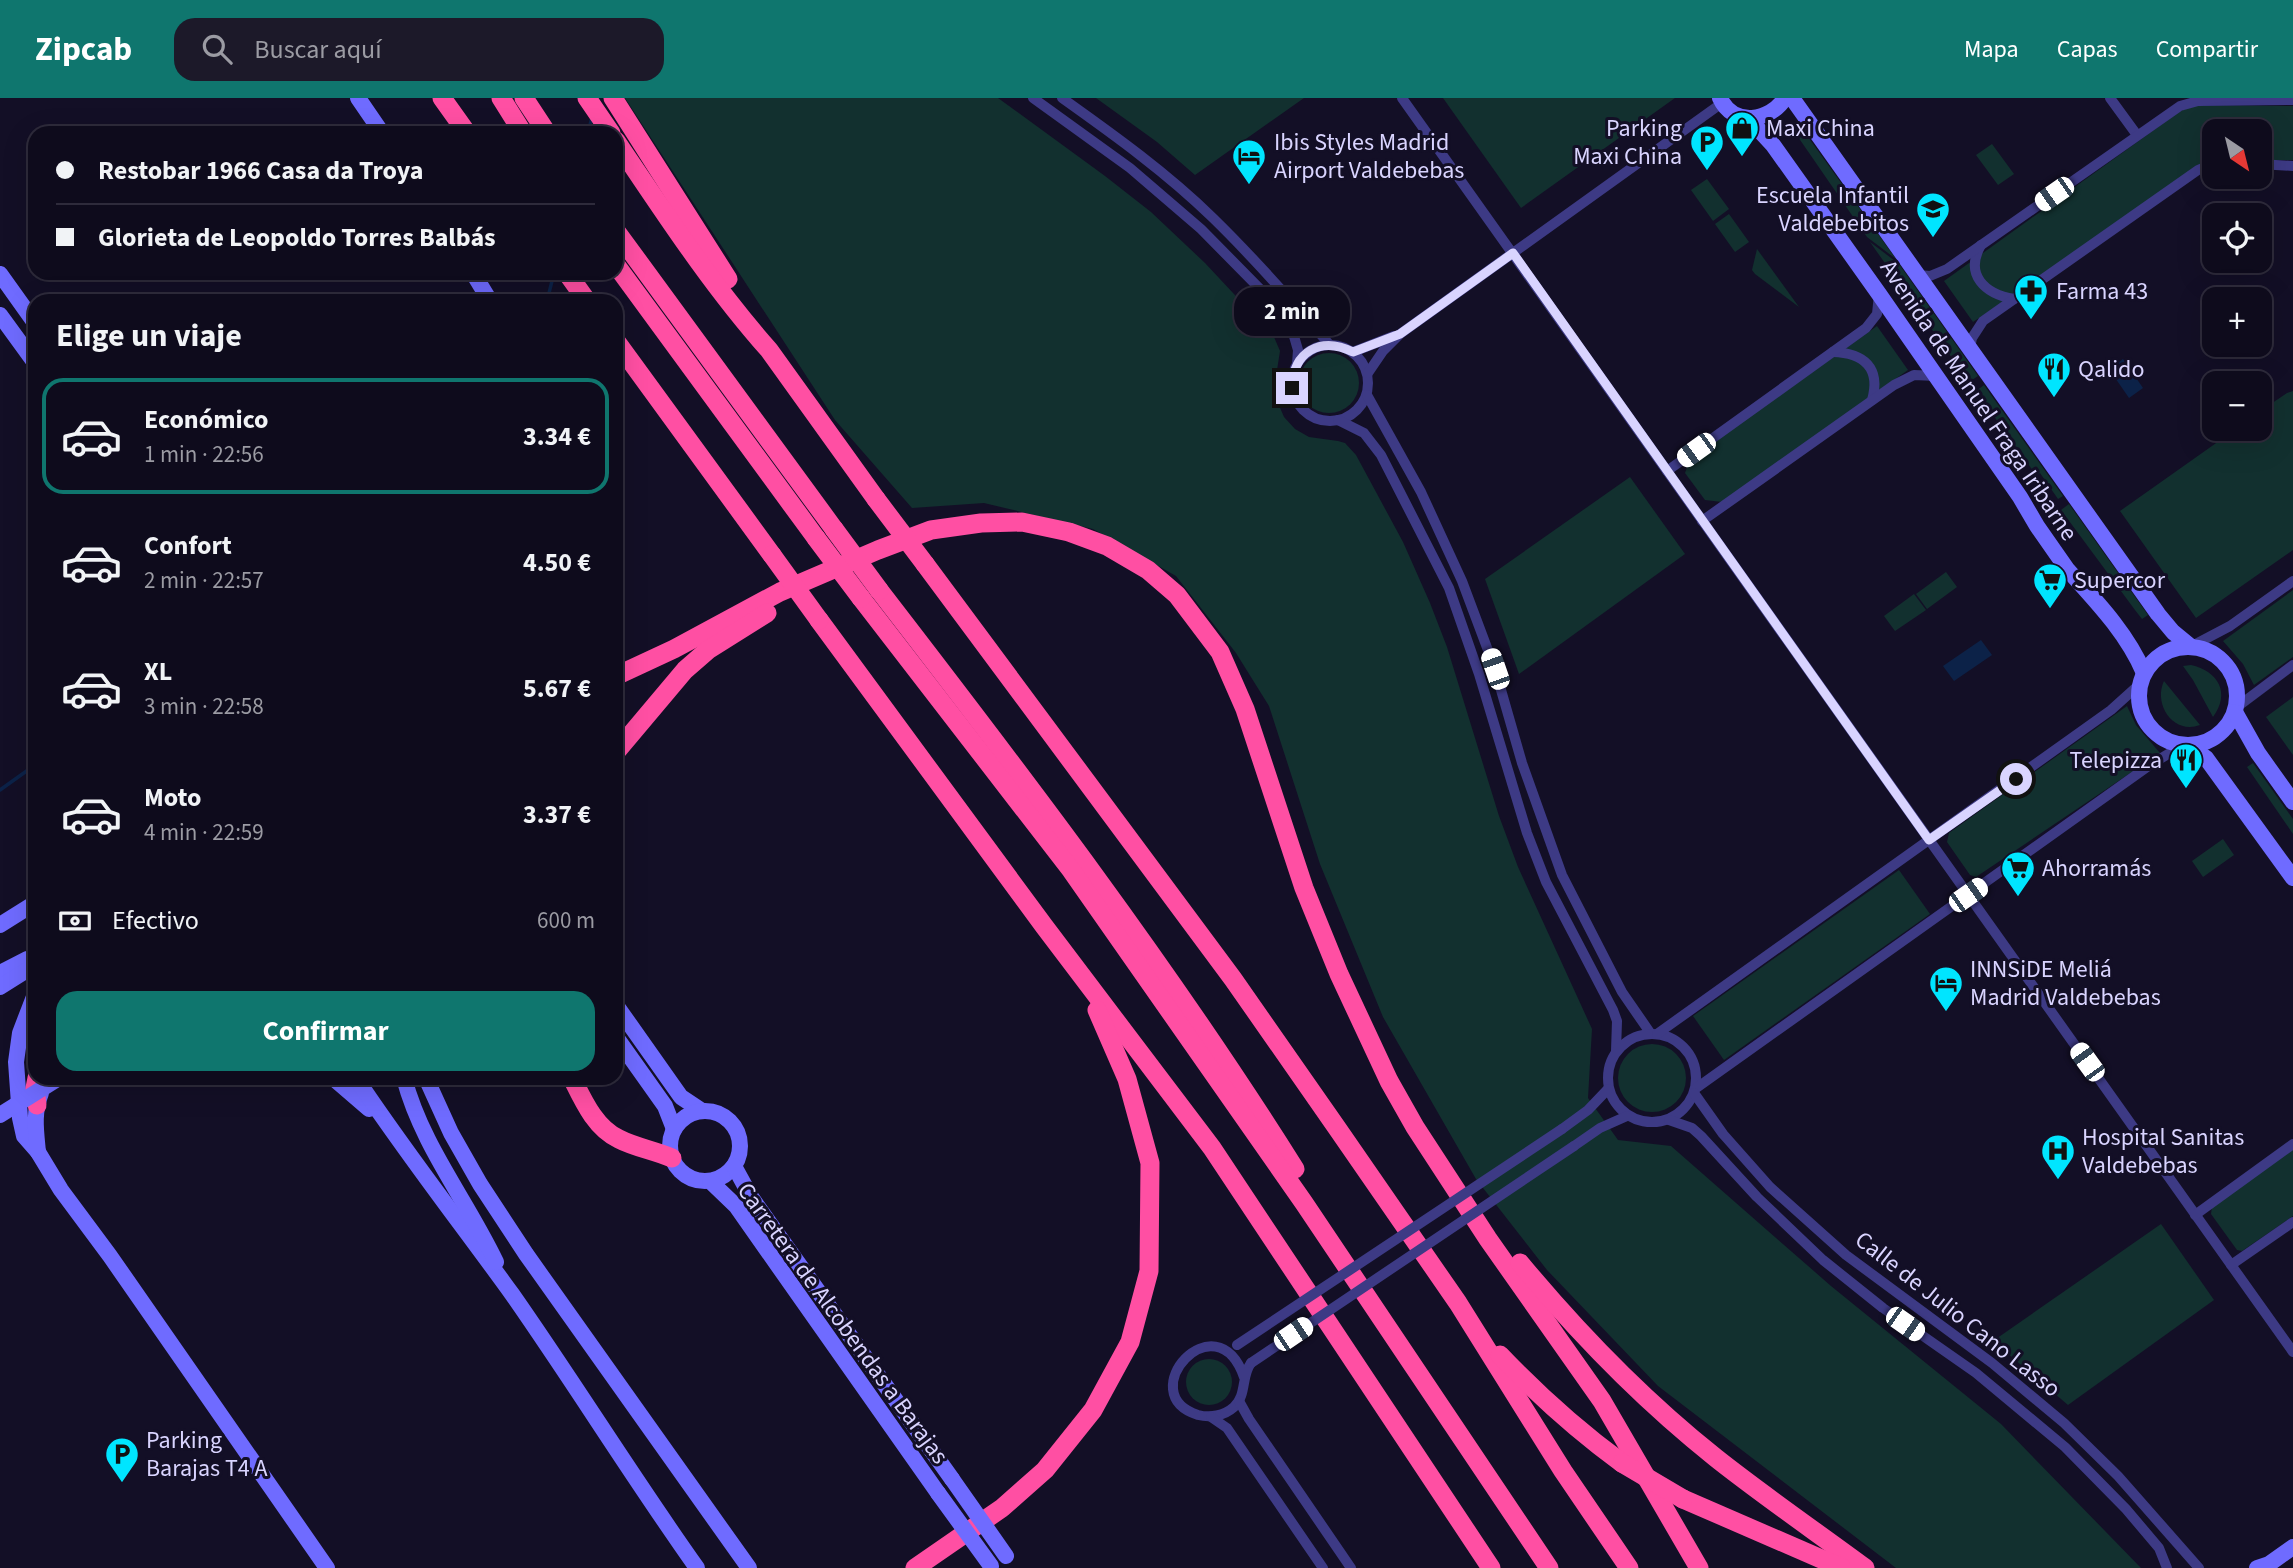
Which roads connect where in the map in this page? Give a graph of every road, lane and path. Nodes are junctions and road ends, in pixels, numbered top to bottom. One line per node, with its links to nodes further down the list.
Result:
1 (358, 98): 16 (street)
2 (442, 98): 17 (highway)
3 (501, 98): 18 (highway)
4 (524, 98): 19 (highway)
5 (587, 98): 20 (highway)
6 (613, 98): 39 (highway)
7 (1033, 98): 44 (street)
8 (1062, 98): 37 (street)
9 (1402, 98): 28 (street)
10 (1785, 98): 15 (street)
11 (1792, 98): 31 (street, Avenida de Manuel Fraga Iribarne)
12 (2110, 98): 21 (street)
13 (2293, 100): 21 (street)
14 (1721, 101): 15 (street, Avenida de Manuel Fraga Iribarne); 28 (street)
15 (1748, 118): 32 (street, Avenida de Manuel Fraga Iribarne)
16 (377, 126)
17 (462, 126)
18 (529, 126)
19 (532, 126)
20 (606, 126)
21 (2137, 135): 27 (street)
22 (623, 152): 39 (highway)
23 (2272, 165): 24 (street)
24 (2293, 166)
25 (2202, 168): 33 (street)
26 (623, 241): 52 (highway)
27 (1981, 245): 31 (street); 33 (street)
28 (1513, 253): 36 (street); 50 (street)
29 (0, 274): 34 (street)
30 (623, 274): 52 (highway)
31 (1917, 275): 38 (street, Avenida de Manuel Fraga Iribarne)
32 (1880, 294): 42 (street); 46 (street, Avenida de Manuel Fraga Iribarne)
33 (2014, 299): 38 (street)
34 (28, 313)
35 (0, 315): 43 (street)
36 (1400, 334): 41 (street); 45 (street)
37 (1329, 344): 41 (street); 44 (street)
38 (1969, 348): 55 (street, Avenida de Manuel Fraga Iribarne)
39 (769, 350): 104 (highway, bridge)
40 (623, 351): 70 (highway, bridge)
41 (1353, 352): 45 (street)
42 (1833, 352): 48 (street); 50 (street)
43 (28, 353)
44 (1297, 364): 49 (street)
45 (1368, 373): 47 (street)
46 (1936, 376): 48 (street); 59 (street, Avenida de Manuel Fraga Iribarne)
47 (1367, 395): 49 (street); 78 (street)
48 (1872, 400): 51 (street)
49 (1338, 420): 80 (street)
50 (1667, 471): 51 (street)
51 (1702, 522): 65 (street)
52 (825, 534): 121 (highway, bridge)
53 (819, 576): 56 (highway); 62 (highway); 77 (highway)
54 (2293, 581): 55 (street)
55 (2191, 646): 59 (street); 61 (street)
56 (674, 649): 58 (highway); 60 (highway)
57 (2293, 665): 61 (street)
58 (623, 673)
59 (2143, 678): 63 (street); 65 (street)
60 (623, 682)
61 (2236, 709): 63 (street); 64 (street)
62 (623, 744)
63 (2186, 745): 66 (street); 67 (street)
64 (2293, 802)
65 (1929, 840): 67 (street); 78 (street)
66 (2293, 878)
67 (1968, 895): 88 (street); 100 (street)
68 (28, 907): 69 (street)
69 (0, 925)
70 (1044, 926): 117 (highway); 120 (highway)
71 (28, 959): 73 (street)
72 (28, 969): 74 (street)
73 (0, 973)
74 (0, 987)
75 (28, 1012): 96 (street)
76 (623, 1015): 89 (street)
77 (1366, 1032): 123 (highway); 125 (highway)
78 (1654, 1034): 80 (street); 88 (street)
79 (623, 1047): 94 (street)
80 (1616, 1051): 87 (street)
81 (341, 1085): 93 (street)
82 (361, 1085): 93 (street)
83 (406, 1085): 103 (street)
84 (429, 1085): 116 (street)
85 (576, 1085): 97 (highway)
86 (41, 1087): 90 (street, bridge); 96 (street)
87 (1608, 1089): 91 (street); 105 (street, bridge)
88 (1695, 1091): 92 (street); 127 (street, Calle de Julio Cano Lasso)
89 (702, 1111): 94 (street); 98 (street)
90 (0, 1115)
91 (1627, 1116): 92 (street); 107 (street, bridge)
92 (1669, 1119): 126 (street, Calle de Julio Cano Lasso)
93 (387, 1125): 103 (street)
94 (674, 1129): 97 (street)
95 (2293, 1144): 100 (street)
96 (38, 1152): 114 (street)
97 (672, 1158): 99 (street)
98 (734, 1166): 99 (street); 111 (street, Carretera de Alcobendas a Barajas, bridge)
99 (710, 1181): 112 (street, Carretera de Alcobendas a Barajas, bridge)
100 (2195, 1214): 102 (street)
101 (2293, 1222): 102 (street)
102 (2231, 1265): 106 (street)
103 (512, 1295): 115 (street)
104 (1458, 1303): 122 (highway); 124 (highway, bridge)
105 (1222, 1350): 107 (street); 109 (street)
106 (2293, 1352)
107 (1244, 1377): 108 (street)
108 (1239, 1401): 109 (street); 119 (street)
109 (1211, 1417): 118 (street)
110 (2293, 1547): 113 (street)
111 (1010, 1562)
112 (991, 1567)
113 (2263, 1567)
114 (327, 1568)
115 (697, 1568)
116 (749, 1568)
117 (915, 1568)
118 (1323, 1568)
119 (1351, 1568)
120 (1491, 1568)
121 (1549, 1568)
122 (1629, 1568)
123 (1699, 1568)
124 (1842, 1568)
125 (1865, 1568)
126 (2167, 1568)
127 (2199, 1568)

